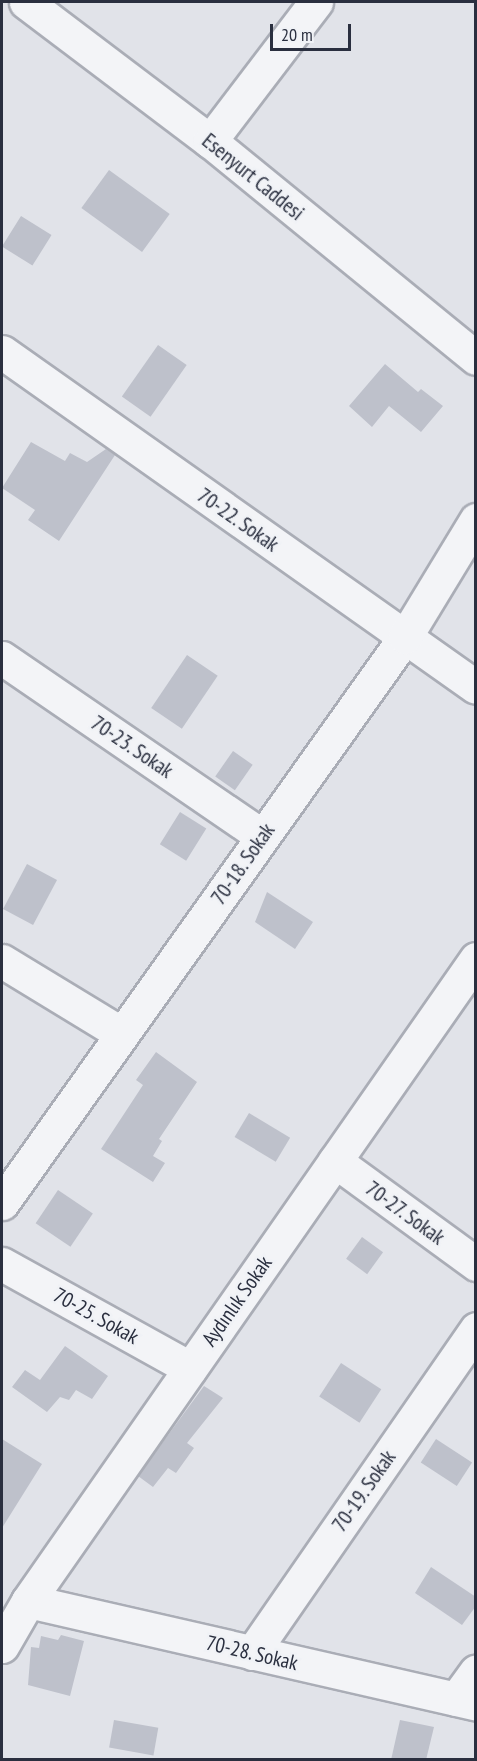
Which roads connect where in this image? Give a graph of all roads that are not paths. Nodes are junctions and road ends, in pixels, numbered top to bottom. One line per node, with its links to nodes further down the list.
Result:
1 (26, 2): 3 (street, Esenyurt Caddesi)
2 (316, 2): 3 (street)
3 (210, 141): 5 (street, Esenyurt Caddesi)
4 (2, 352): 7 (street, 70-22. Sokak)
5 (476, 358)
6 (476, 520): 7 (street, 70-18. Sokak)
7 (405, 637): 9 (street, 70-22. Sokak); 10 (street, 70-18. Sokak)
8 (2, 657): 10 (street, 70-23. Sokak)
9 (476, 687)
10 (262, 836): 13 (street, 70-18. Sokak)
11 (476, 959): 14 (street, Aydınlık Sokak)
12 (2, 961): 13 (street)
13 (122, 1034): 15 (street, 70-18. Sokak)
14 (335, 1161): 17 (street, 70-27. Sokak); 19 (street, Aydınlık Sokak)
15 (2, 1203)
16 (2, 1264): 19 (street, 70-25. Sokak)
17 (476, 1264)
18 (476, 1329): 22 (street, 70-19. Sokak)
19 (190, 1368): 20 (street, Aydınlık Sokak)
20 (28, 1601): 21 (street, Aydınlık Sokak); 22 (street, 70-28. Sokak)
21 (2, 1646)
22 (252, 1653): 24 (street, 70-28. Sokak)
23 (476, 1671): 24 (street)
24 (466, 1702)

